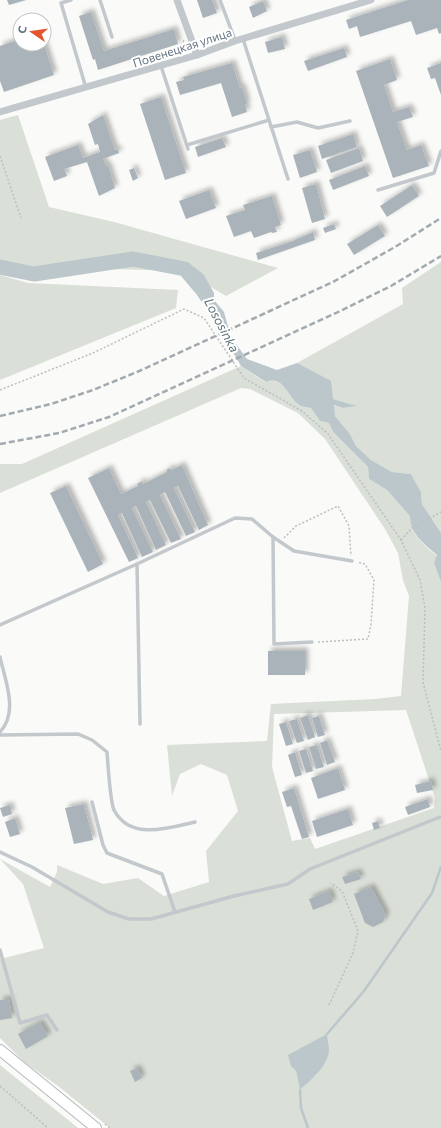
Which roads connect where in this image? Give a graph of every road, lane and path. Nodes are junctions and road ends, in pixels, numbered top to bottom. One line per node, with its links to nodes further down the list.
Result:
1 (70, 0): 13 (lane)
2 (100, 0): 7 (lane)
3 (178, 0): 6 (street)
4 (220, 0): 9 (lane)
5 (371, 0): 8 (street, Повенецкая улица)
6 (188, 29): 10 (street); 11 (path)
7 (112, 36)
8 (243, 39): 9 (street, Повенецкая улица); 15 (lane)
9 (235, 42): 10 (street, Повенецкая улица)
10 (197, 55): 11 (street, Повенецкая улица)
11 (174, 62): 12 (street, Повенецкая улица)
12 (161, 66): 13 (street, Повенецкая улица); 15 (lane)
13 (86, 88): 14 (street, Повенецкая улица)
14 (0, 112)
15 (269, 120): 17 (lane)
16 (350, 121): 17 (lane)
17 (271, 127): 20 (lane)
18 (441, 151): 21 (lane)
19 (0, 156): 22 (path)
20 (288, 179)
21 (378, 190)
22 (21, 218)
23 (0, 390): 26 (path)
24 (441, 512): 26 (path)
25 (273, 537): 27 (lane); 29 (lane); 31 (lane)
26 (401, 540): 36 (path)
27 (279, 543): 28 (lane); 28 (path)
28 (352, 561): 31 (path)
29 (137, 564): 30 (lane); 33 (lane)
30 (0, 625)
31 (312, 642)
32 (0, 657): 34 (lane)
33 (140, 724)
34 (0, 732)
35 (0, 735): 39 (lane)
36 (441, 751)
37 (92, 802): 42 (lane)
38 (440, 817): 42 (lane)
39 (195, 822)
40 (0, 852): 42 (lane)
41 (331, 883): 44 (path)
42 (175, 912)
43 (0, 950): 45 (lane)
44 (330, 1005)
45 (57, 1030)
46 (0, 1050): 49 (main road)
47 (0, 1086): 48 (path)
48 (48, 1128)
49 (96, 1128)

